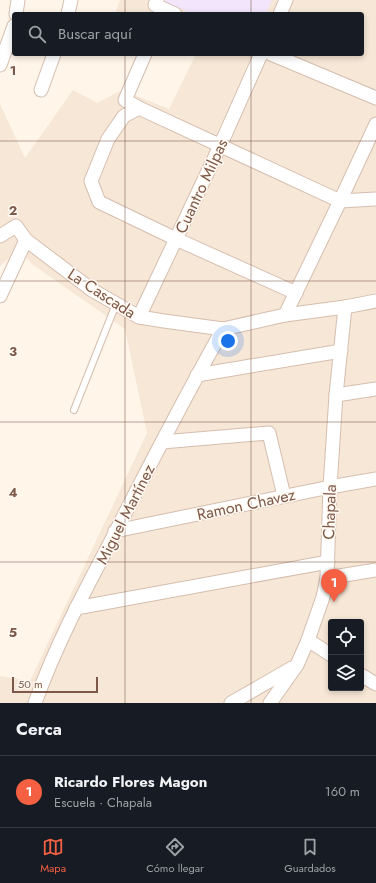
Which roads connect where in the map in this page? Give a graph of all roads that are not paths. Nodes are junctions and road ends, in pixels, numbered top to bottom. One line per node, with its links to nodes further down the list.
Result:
1 (18, 0): 5 (street)
2 (71, 0): 6 (street)
3 (286, 0): 8 (street)
4 (156, 3): 7 (street)
5 (16, 12)
6 (68, 12)
7 (172, 12)
8 (281, 12)
9 (12, 32): 14 (street)
10 (53, 56): 15 (street)
11 (144, 56): 17 (street)
12 (260, 56): 19 (street, Cuantro Milpas)
13 (276, 56): 16 (street)
14 (0, 65)
15 (41, 90)
16 (376, 98)
17 (139, 108): 19 (street); 23 (street)
18 (376, 124): 21 (street)
19 (220, 146): 21 (street); 23 (street, Cuantro Milpas)
20 (376, 199): 21 (street)
21 (340, 201): 25 (street)
22 (0, 236): 24 (street, La Cascada)
23 (176, 239): 25 (street); 31 (street, Cuantro Milpas)
24 (26, 240): 26 (street); 28 (street, La Cascada)
25 (296, 293): 30 (street)
26 (0, 296)
27 (376, 301): 29 (street, La Cascada)
28 (116, 304): 31 (street, La Cascada); 37 (lane)
29 (345, 307): 30 (street, La Cascada); 33 (street, Chapala)
30 (285, 315): 32 (street, La Cascada)
31 (140, 317): 32 (street, La Cascada)
32 (223, 329): 34 (street, Miguel Martínez)
33 (341, 351): 34 (street); 36 (street, Chapala)
34 (197, 375): 38 (street, Miguel Martínez)
35 (376, 389): 36 (street)
36 (336, 395): 40 (street, Chapala)
37 (74, 410)
38 (162, 442): 41 (street); 42 (street, Miguel Martínez)
39 (376, 479): 40 (street, Ramon Chavez)
40 (330, 487): 41 (street, Ramon Chavez); 43 (street, Chapala)
41 (284, 496): 42 (street, Ramon Chavez)
42 (115, 531): 46 (street, Miguel Martínez)
43 (328, 562): 45 (street, Chapala); 46 (street)
44 (376, 570): 45 (street)
45 (327, 578): 47 (street, Chapala)
46 (76, 608): 52 (street, Miguel Martínez)
47 (308, 640): 48 (street); 49 (street, Chapala)
48 (328, 653)
49 (297, 665): 53 (street); 54 (street, Chapala)
50 (364, 676): 51 (street)
51 (376, 684)
52 (35, 703)
53 (231, 703)
54 (270, 703)

